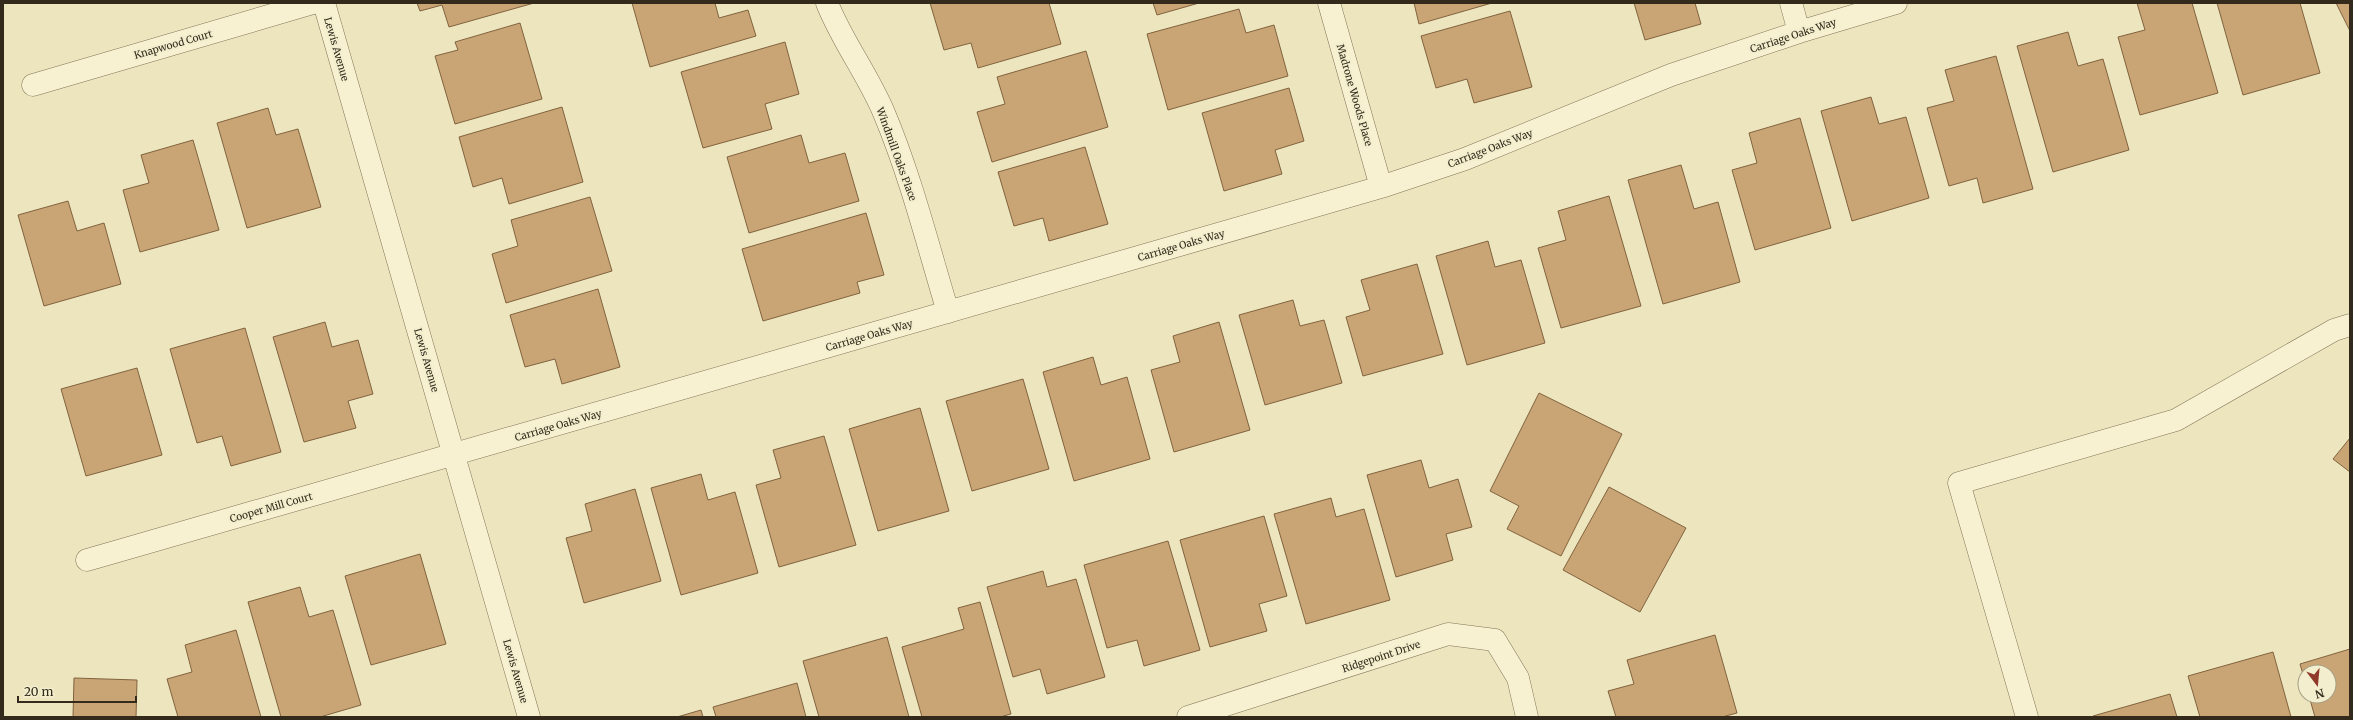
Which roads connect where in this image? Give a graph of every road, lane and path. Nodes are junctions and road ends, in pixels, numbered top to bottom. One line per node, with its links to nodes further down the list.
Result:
1 (313, 3): 8 (street, Knapwood Court)
2 (324, 3): 12 (street, Lewis Avenue)
3 (827, 3): 10 (street, Windmill Oaks Place)
4 (1329, 3): 9 (street, Madrone Woods Place)
5 (1790, 3): 7 (street)
6 (1896, 3): 7 (street, Carriage Oaks Way)
7 (1799, 32): 9 (street, Carriage Oaks Way)
8 (33, 85)
9 (1380, 188): 10 (street, Carriage Oaks Way)
10 (948, 312): 12 (street, Carriage Oaks Way)
11 (2350, 325): 14 (street)
12 (455, 454): 13 (street, Cooper Mill Court); 15 (street, Lewis Avenue)
13 (87, 560)
14 (2026, 712)
15 (529, 717)
16 (1188, 717): 17 (street, Ridgepoint Drive)
17 (1527, 717)

